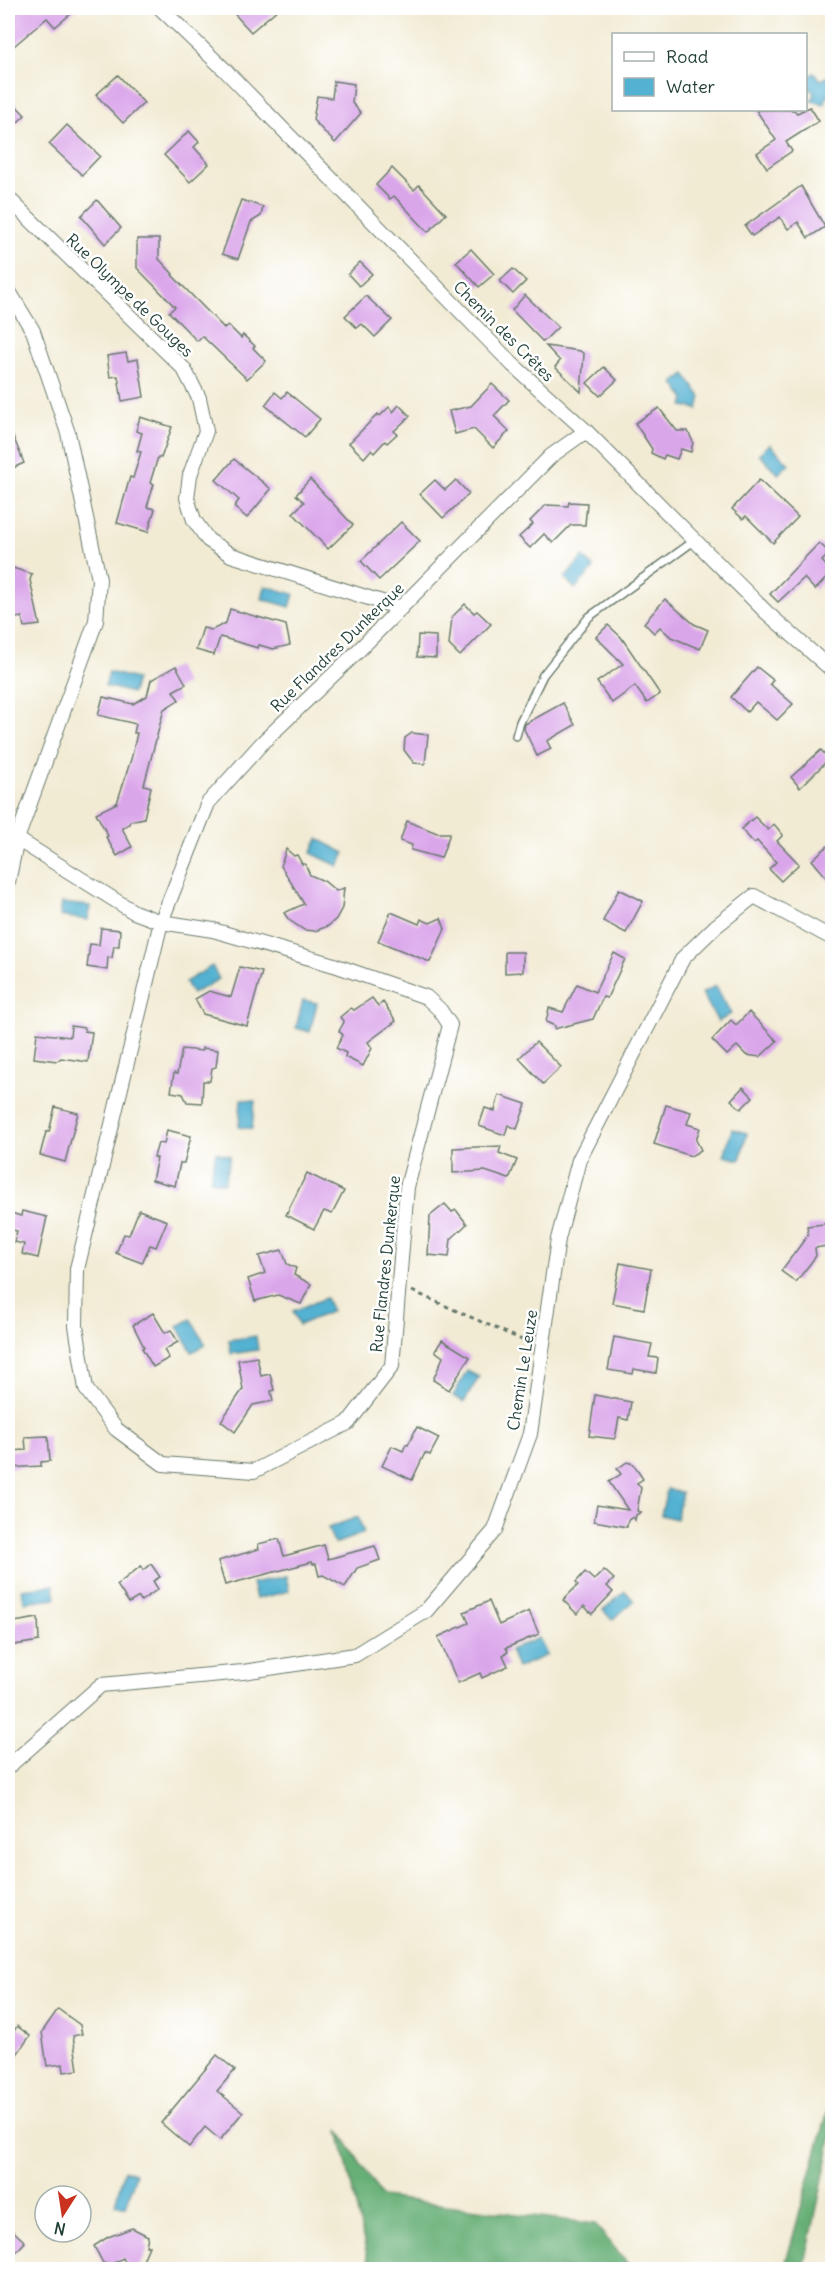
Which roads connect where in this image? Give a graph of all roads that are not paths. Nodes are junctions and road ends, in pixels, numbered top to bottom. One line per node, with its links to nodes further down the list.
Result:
1 (160, 8): 4 (street, Chemin des Crêtes)
2 (8, 198): 6 (street, Rue Olympe de Gouges)
3 (8, 290): 9 (street)
4 (586, 431): 5 (street, Chemin des Crêtes); 6 (street, Rue Flandres Dunkerque)
5 (694, 541): 7 (street, Chemin des Crêtes); 8 (lane)
6 (401, 608): 11 (street, Rue Flandres Dunkerque)
7 (832, 670)
8 (516, 736)
9 (17, 839): 10 (street); 11 (street, Rue Flandres Dunkerque)
10 (8, 882)
11 (161, 922): 11 (street, Rue Flandres Dunkerque)
12 (832, 938): 13 (street, Chemin Le Leuze)
13 (8, 1767)

